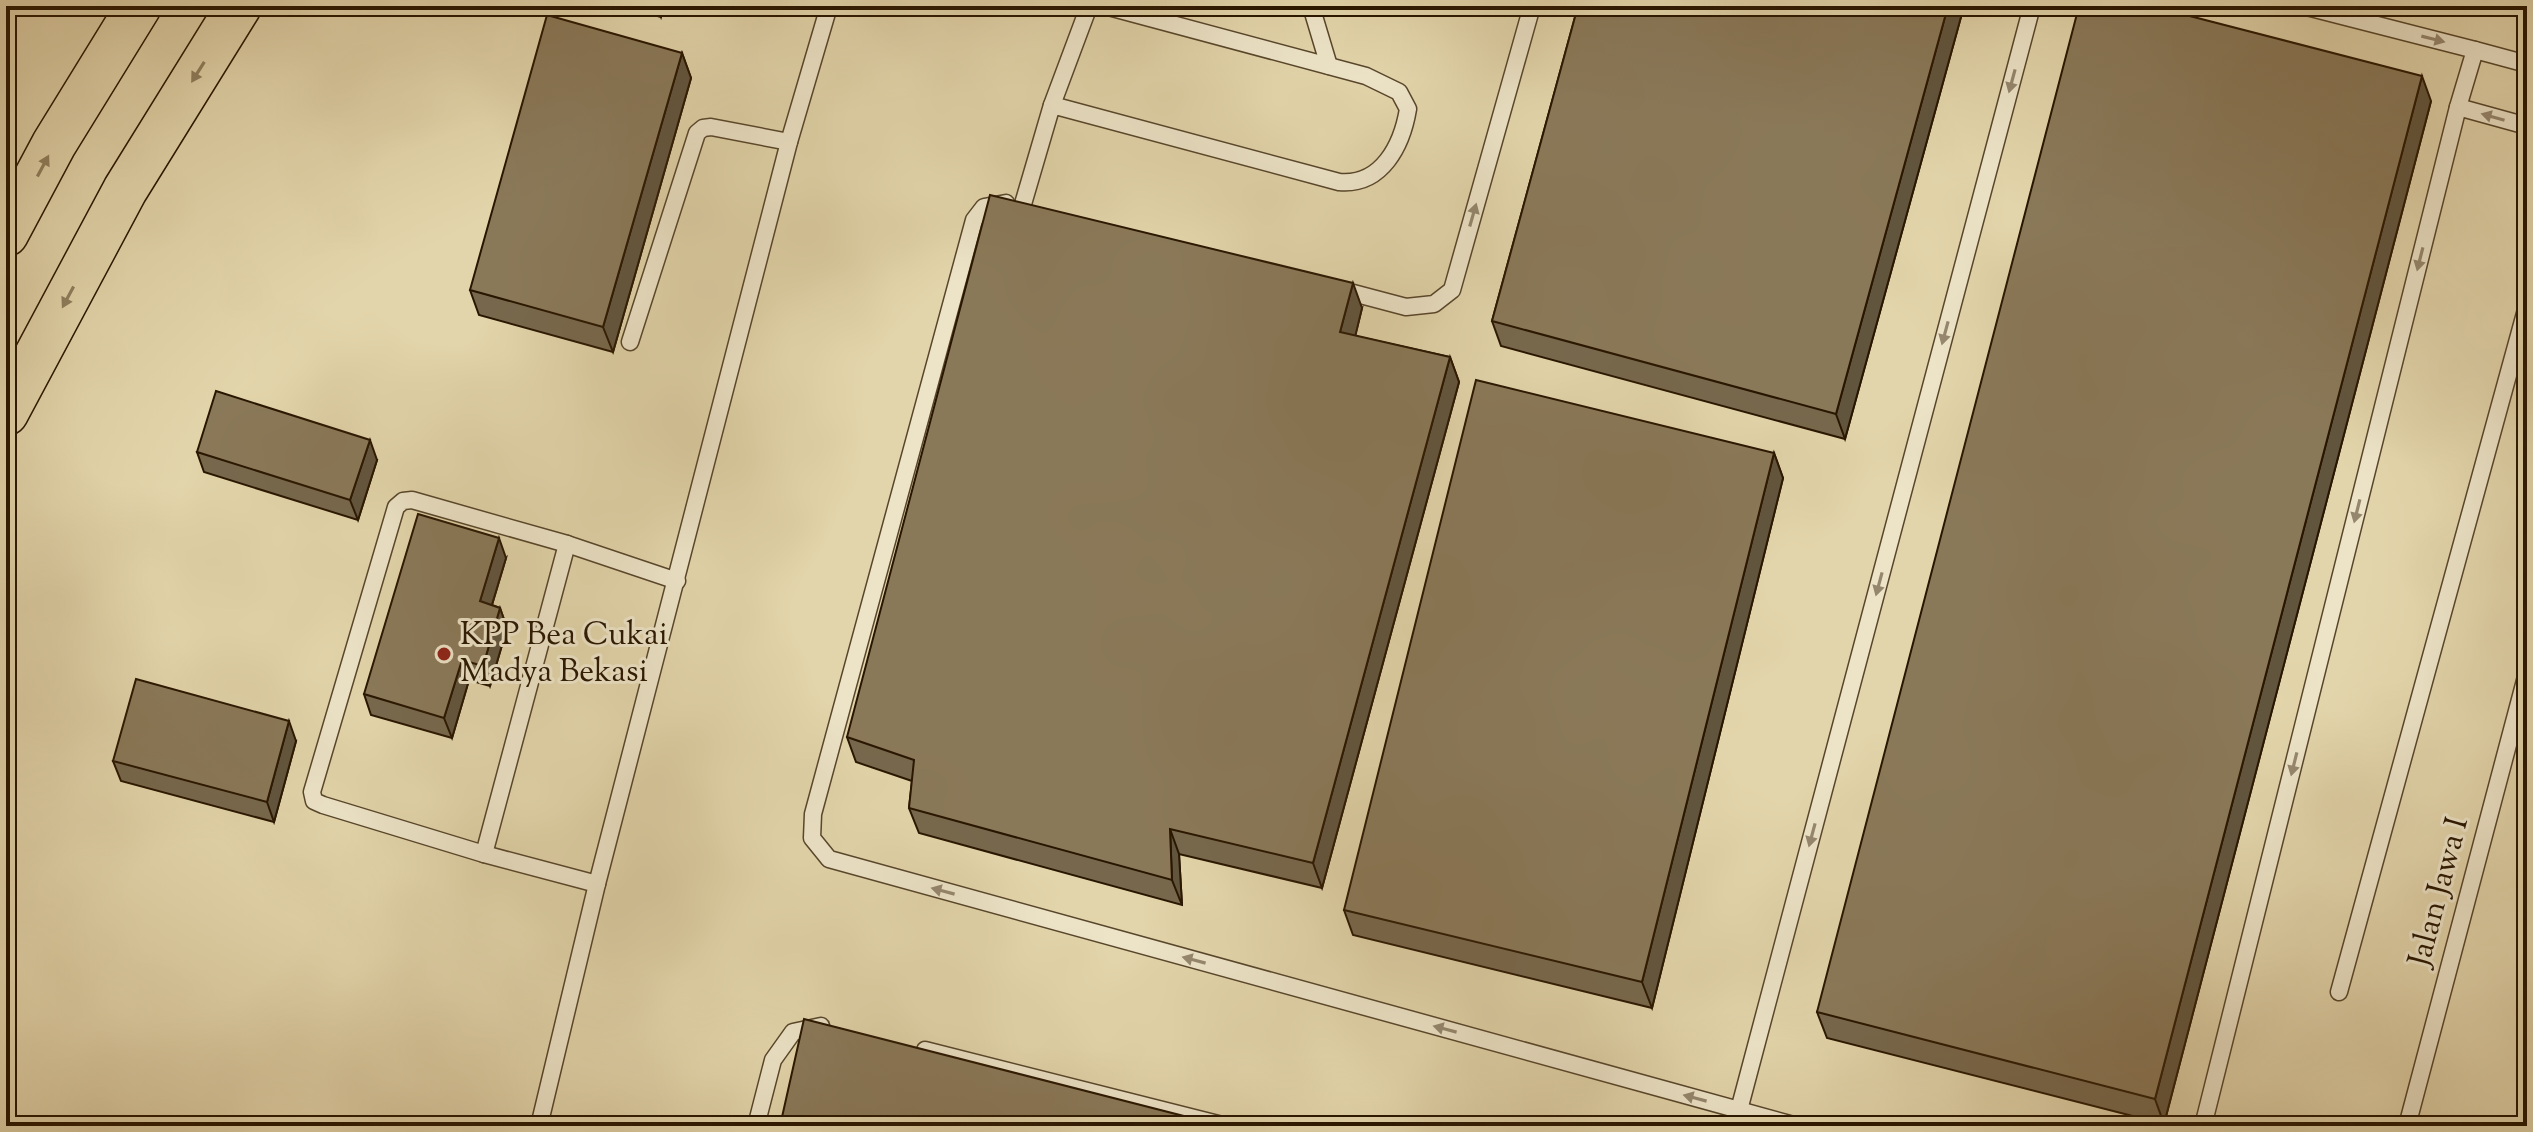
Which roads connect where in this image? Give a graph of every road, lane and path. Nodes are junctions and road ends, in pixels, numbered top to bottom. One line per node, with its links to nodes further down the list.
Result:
1 (10, 6): 11 (lane)
2 (139, 6): 19 (highway, one-way to 2)
3 (239, 6): 23 (highway, one-way to 23)
4 (829, 6): 18 (lane)
5 (1089, 6): 15 (lane)
6 (1105, 6): 14 (lane)
7 (1311, 6): 14 (lane)
8 (1532, 6): 20 (lane, one-way to 8)
9 (2032, 6): 32 (lane, one-way to 32)
10 (2303, 6): 12 (lane, one-way to 12)
11 (6, 15)
12 (2475, 50): 13 (lane); 16 (lane)
13 (2527, 64)
14 (1329, 66): 15 (lane)
15 (1052, 105): 32 (lane, one-way to 15)
16 (2458, 107): 17 (lane, one-way to 16); 37 (lane, one-way to 37)
17 (2527, 126)
18 (789, 142): 22 (lane); 25 (lane)
19 (6, 234)
20 (1329, 286)
21 (2527, 306): 29 (lane)
22 (630, 342)
23 (6, 413)
24 (567, 544): 25 (lane); 27 (lane); 27 (lane)
25 (677, 581): 28 (lane)
26 (2527, 673): 38 (lane, Jalan Jawa I)
27 (484, 854): 28 (lane)
28 (597, 884): 33 (lane)
29 (2339, 992)
30 (841, 1029): 34 (lane)
31 (902, 1044): 35 (lane)
32 (1739, 1110): 36 (lane)
33 (539, 1126)
34 (756, 1126)
35 (1226, 1126)
36 (1797, 1126)
37 (2203, 1126)
38 (2407, 1126)

